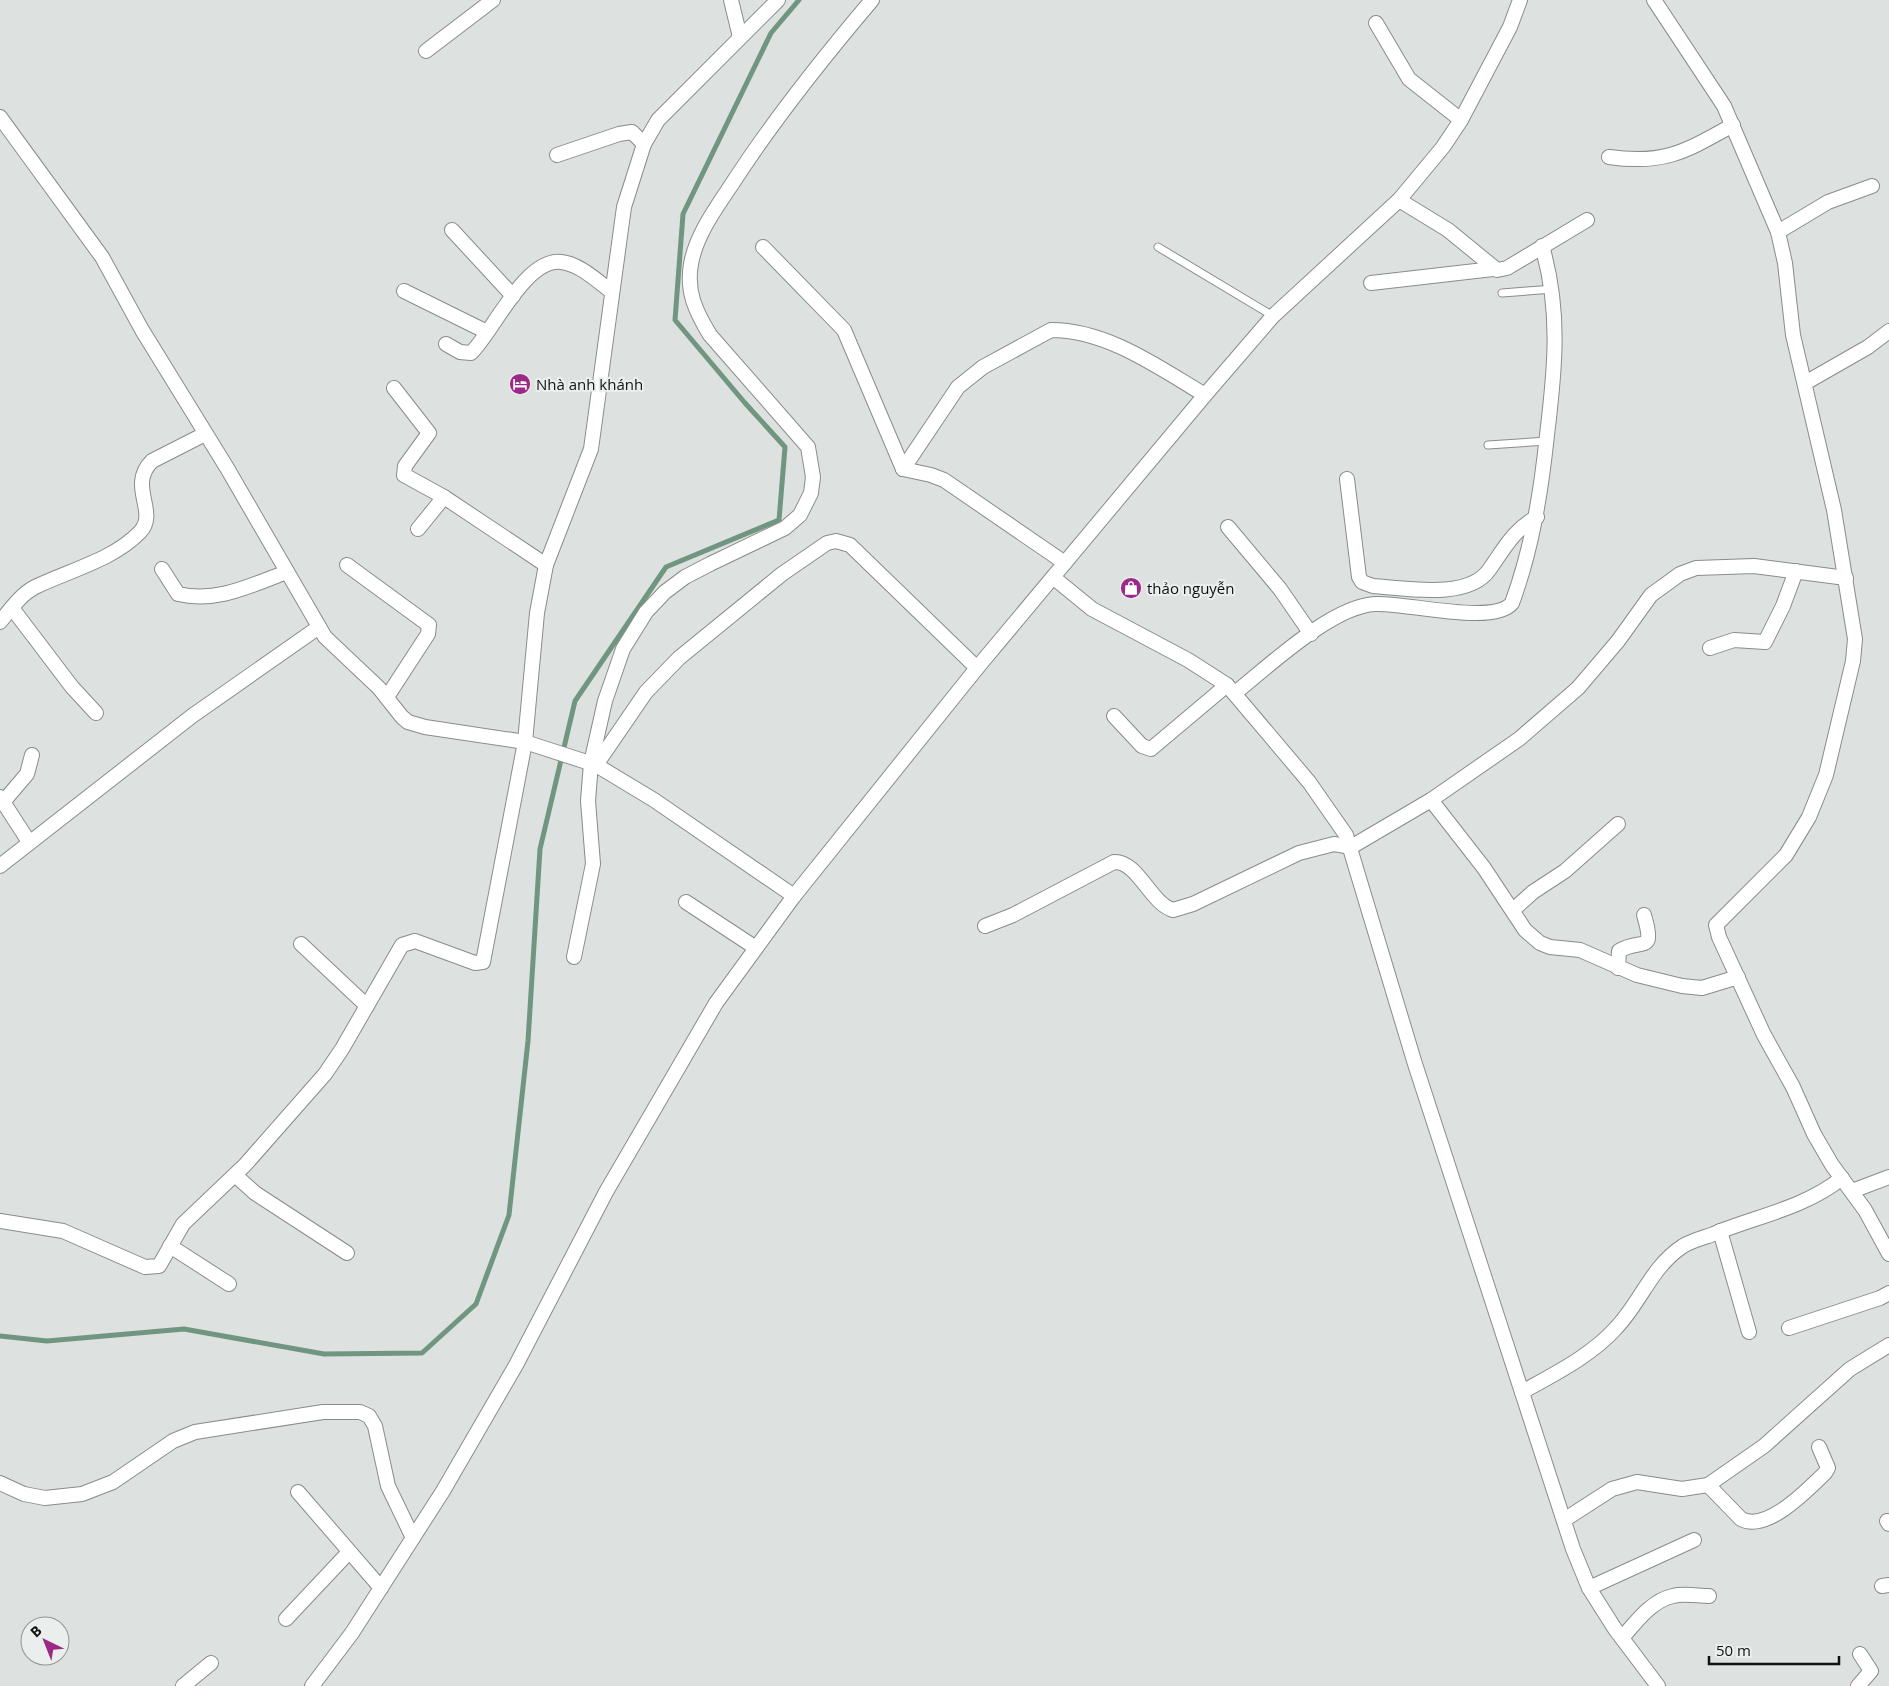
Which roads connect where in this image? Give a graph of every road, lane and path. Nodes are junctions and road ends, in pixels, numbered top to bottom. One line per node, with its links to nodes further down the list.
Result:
1 (493, 0): 9 (street)
2 (731, 0): 8 (street)
3 (778, 0): 8 (street)
4 (872, 0): 67 (street)
5 (1520, 0): 11 (street)
6 (1654, 0): 12 (street)
7 (1376, 23): 11 (street)
8 (740, 37): 13 (street)
9 (426, 51)
10 (0, 117): 38 (street)
11 (1461, 120): 17 (street)
12 (1733, 125): 15 (street); 20 (street)
13 (644, 144): 14 (street); 28 (street)
14 (557, 155)
15 (1609, 157)
16 (1872, 186): 20 (street)
17 (1399, 200): 24 (street); 31 (street)
18 (1587, 220): 21 (street)
19 (452, 230): 30 (street)
20 (1778, 232): 35 (street)
21 (1542, 246): 24 (street); 26 (street)
22 (763, 247): 41 (street)
23 (1158, 247): 31 (lane)
24 (1493, 268): 25 (street)
25 (1371, 283)
26 (1553, 289): 29 (lane); 39 (street)
27 (404, 291): 33 (street)
28 (611, 291): 30 (street); 49 (street)
29 (1502, 293)
30 (513, 296): 33 (street)
31 (1273, 316): 37 (street)
32 (1889, 331): 35 (street)
33 (487, 332): 34 (street)
34 (446, 344)
35 (1804, 383): 54 (street)
36 (394, 388): 43 (street)
37 (1205, 395): 41 (street); 47 (street)
38 (206, 434): 52 (street); 55 (street)
39 (1547, 441): 40 (lane); 44 (street)
40 (1488, 445)
41 (903, 469): 47 (street)
42 (1347, 479): 44 (street)
43 (444, 497): 46 (street); 49 (street)
44 (1536, 517): 58 (street)
45 (1228, 527): 58 (street)
46 (418, 529)
47 (1065, 563): 53 (street)
48 (347, 565): 62 (street)
49 (546, 565): 65 (street)
50 (162, 568): 52 (street)
51 (1796, 571): 54 (street); 59 (street); 69 (street)
52 (287, 572): 57 (street)
53 (1054, 578): 60 (street); 61 (street)
54 (1846, 578): 83 (street)
55 (12, 608): 56 (street); 63 (street)
56 (0, 622)
57 (319, 627): 62 (street); 71 (street)
58 (1311, 634): 61 (street)
59 (1710, 648)
60 (977, 668): 67 (street); 74 (street)
61 (1231, 689): 64 (street); 72 (street)
62 (387, 697): 65 (street)
63 (96, 713)
64 (1114, 716)
65 (525, 742): 67 (street); 84 (street)
66 (32, 755): 68 (street)
67 (594, 764): 74 (street); 81 (street)
68 (2, 799): 71 (street)
69 (1432, 800): 72 (street); 76 (street)
70 (1618, 824): 76 (street)
71 (29, 842): 73 (street)
72 (1352, 847): 78 (street); 99 (street)
73 (0, 866)
74 (794, 896): 80 (street)
75 (686, 902): 80 (street)
76 (1513, 910): 82 (street)
77 (1644, 915): 82 (street)
78 (985, 926)
79 (301, 944): 84 (street)
80 (756, 948): 105 (street)
81 (574, 957)
82 (1618, 968): 83 (street)
83 (1738, 977): 87 (street)
84 (367, 1006): 85 (street)
85 (235, 1175): 91 (street); 92 (street)
86 (1889, 1177): 88 (street)
87 (1842, 1178): 88 (street); 90 (street)
88 (1852, 1191): 93 (street)
89 (0, 1221): 91 (street)
90 (1720, 1231): 97 (street); 99 (street)
91 (170, 1246): 94 (street)
92 (346, 1253)
93 (1889, 1254)
94 (229, 1284)
95 (1889, 1293): 96 (street)
96 (1790, 1328)
97 (1749, 1332)
98 (1889, 1345): 102 (street)
99 (1522, 1392): 104 (street)
100 (1819, 1447): 102 (street)
101 (0, 1483): 105 (street)
102 (1708, 1485): 104 (street)
103 (298, 1492): 107 (street)
104 (1564, 1520): 109 (street)
105 (412, 1538): 108 (street)
106 (1694, 1540): 109 (street)
107 (349, 1552): 108 (street); 111 (street)
108 (381, 1588): 116 (street)
109 (1589, 1588): 112 (street)
110 (1709, 1596): 112 (street)
111 (286, 1619)
112 (1622, 1638): 117 (street)
113 (1860, 1654): 118 (street)
114 (211, 1663): 115 (street)
115 (183, 1686)
116 (312, 1686)
117 (1658, 1686)
118 (1858, 1686)

